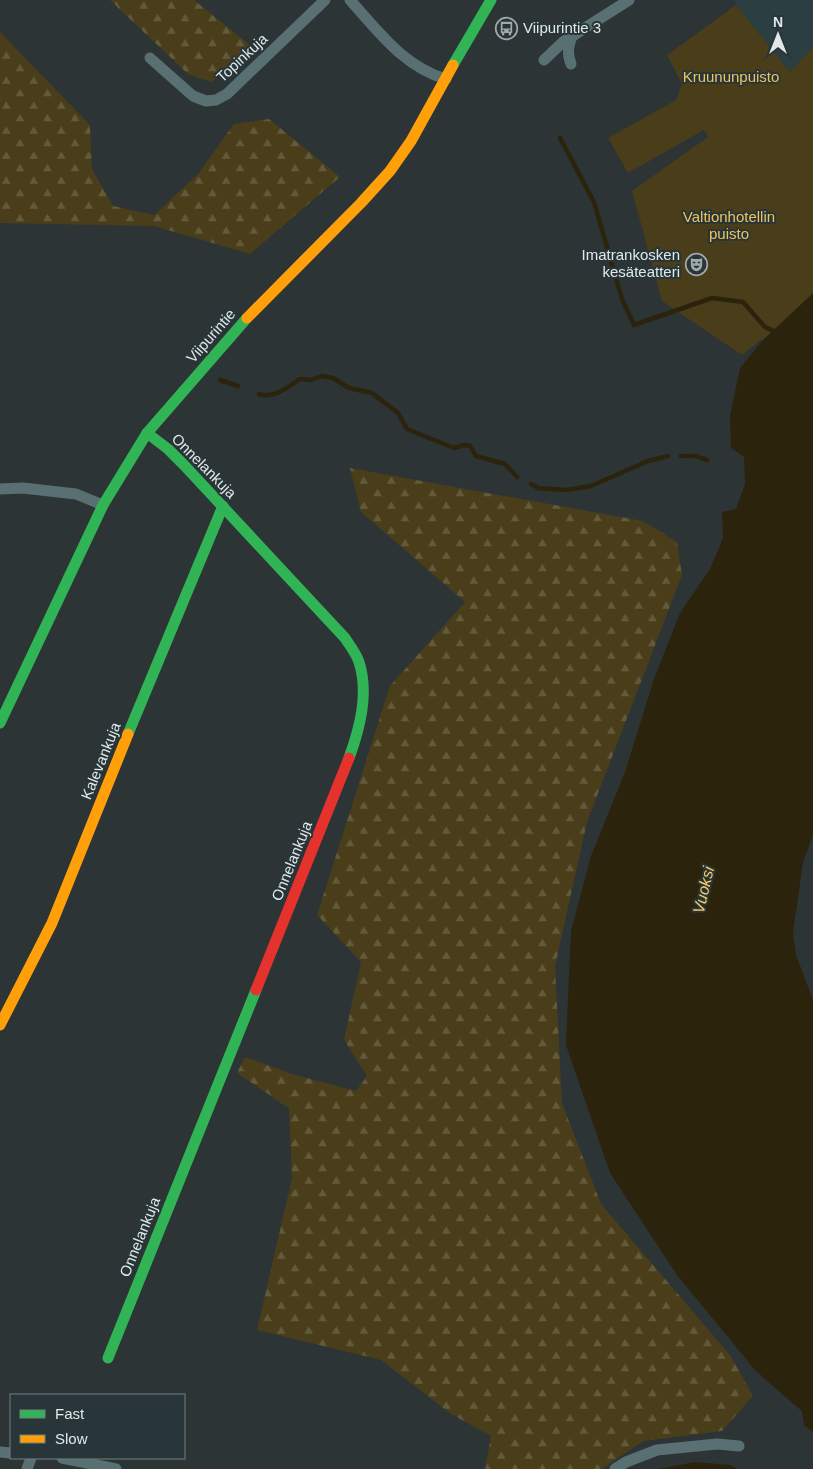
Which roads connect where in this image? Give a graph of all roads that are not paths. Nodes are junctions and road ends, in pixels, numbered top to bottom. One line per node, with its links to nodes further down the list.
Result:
1 (324, 0): 6 (street, Topinkuja)
2 (350, 0): 9 (street)
3 (491, 0): 9 (street, Viipurintie)
4 (629, 0): 5 (street)
5 (572, 36): 7 (street); 8 (street)
6 (150, 58)
7 (544, 60)
8 (571, 64)
9 (446, 79): 10 (street, Viipurintie)
10 (147, 433): 12 (street, Viipurintie); 13 (street, Onnelankuja)
11 (0, 489): 12 (street)
12 (103, 505): 14 (street, Viipurintie)
13 (223, 506): 15 (street, Kalevankuja); 16 (street, Onnelankuja)
14 (0, 723)
15 (0, 1025)
16 (108, 1358)
17 (739, 1446): 20 (street)
18 (67, 1459): 19 (street)
19 (116, 1469)
20 (615, 1469)

